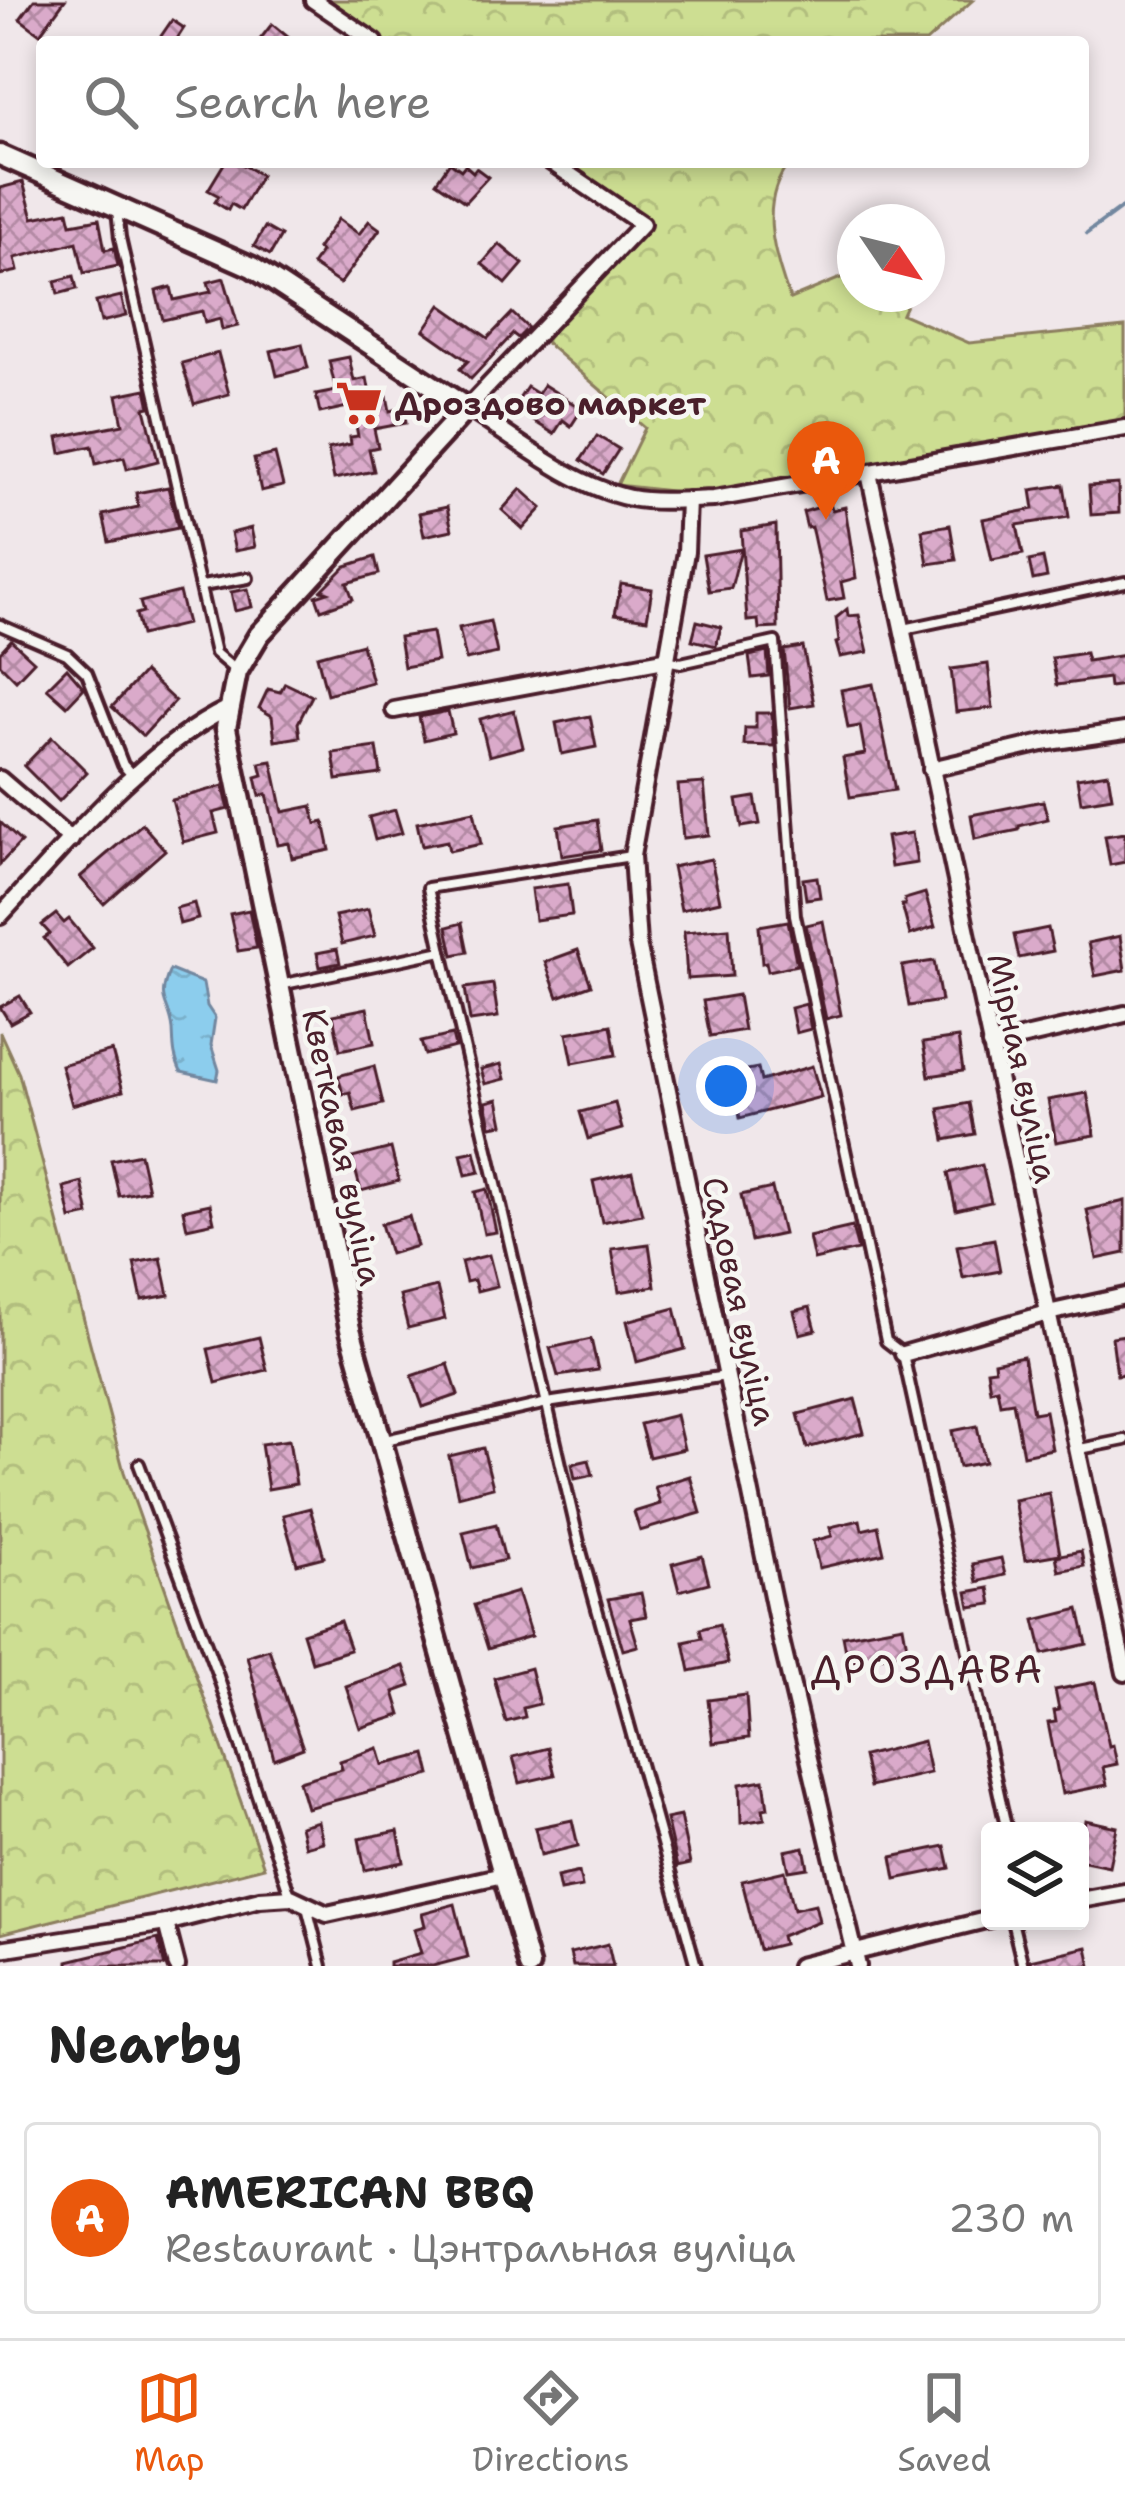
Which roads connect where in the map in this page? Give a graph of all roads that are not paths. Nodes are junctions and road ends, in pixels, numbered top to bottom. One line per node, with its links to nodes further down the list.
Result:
1 (313, 0): 2 (street)
2 (366, 36)
3 (0, 155): 5 (street)
4 (560, 168): 6 (street)
5 (117, 210): 6 (street); 12 (lane)
6 (467, 408): 9 (street); 16 (street, Кветкавая вуліца)
7 (1125, 428): 8 (street)
8 (869, 473): 9 (street); 14 (street, Мірная вуліца)
9 (688, 500): 15 (street, Садовая вуліца)
10 (248, 578): 12 (lane)
11 (1125, 582): 14 (lane)
12 (202, 586): 16 (lane)
13 (0, 625): 21 (lane)
14 (903, 629): 20 (street, Мірная вуліца)
15 (664, 660): 18 (street); 24 (street, Садовая вуліца); 32 (lane)
16 (237, 672): 17 (street, Кветкавая вуліца)
17 (227, 709): 21 (street); 27 (street, Кветкавая вуліца)
18 (394, 710)
19 (1125, 731): 20 (street)
20 (931, 769): 29 (street, Мірная вуліца)
21 (135, 778): 23 (street)
22 (0, 779): 23 (street)
23 (71, 840): 25 (street)
24 (632, 856): 26 (lane); 33 (street, Садовая вуліца)
25 (0, 916)
26 (442, 951): 27 (lane); 34 (lane)
27 (278, 985): 36 (street, Кветкавая вуліца)
28 (1125, 1013): 29 (street)
29 (990, 1045): 31 (street, Мірная вуліца)
30 (1125, 1296): 31 (street)
31 (1048, 1312): 32 (street); 37 (street, Мірная вуліца)
32 (903, 1354): 42 (lane)
33 (728, 1376): 34 (lane); 52 (street, Садовая вуліца)
34 (547, 1403): 36 (lane); 56 (lane)
35 (1125, 1440): 37 (lane)
36 (382, 1441): 43 (street, Кветкавая вуліца)
37 (1077, 1450): 40 (street, Мірная вуліца)
38 (139, 1464): 45 (lane)
39 (1125, 1594): 40 (street)
40 (1108, 1598): 41 (street, Мірная вуліца)
41 (1125, 1672)
42 (1005, 1822)
43 (503, 1875): 47 (street); 55 (street, Кветкавая вуліца)
44 (1125, 1892): 46 (street)
45 (291, 1897): 47 (street); 49 (street)
46 (1089, 1898)
47 (307, 1907): 54 (lane)
48 (981, 1922): 52 (street)
49 (166, 1923): 51 (street); 53 (street)
50 (1014, 1930): 58 (lane)
51 (0, 1949)
52 (856, 1959): 57 (street)
53 (177, 1966)
54 (322, 1966)
55 (529, 1966)
56 (696, 1966)
57 (799, 1966)
58 (1023, 1966)

